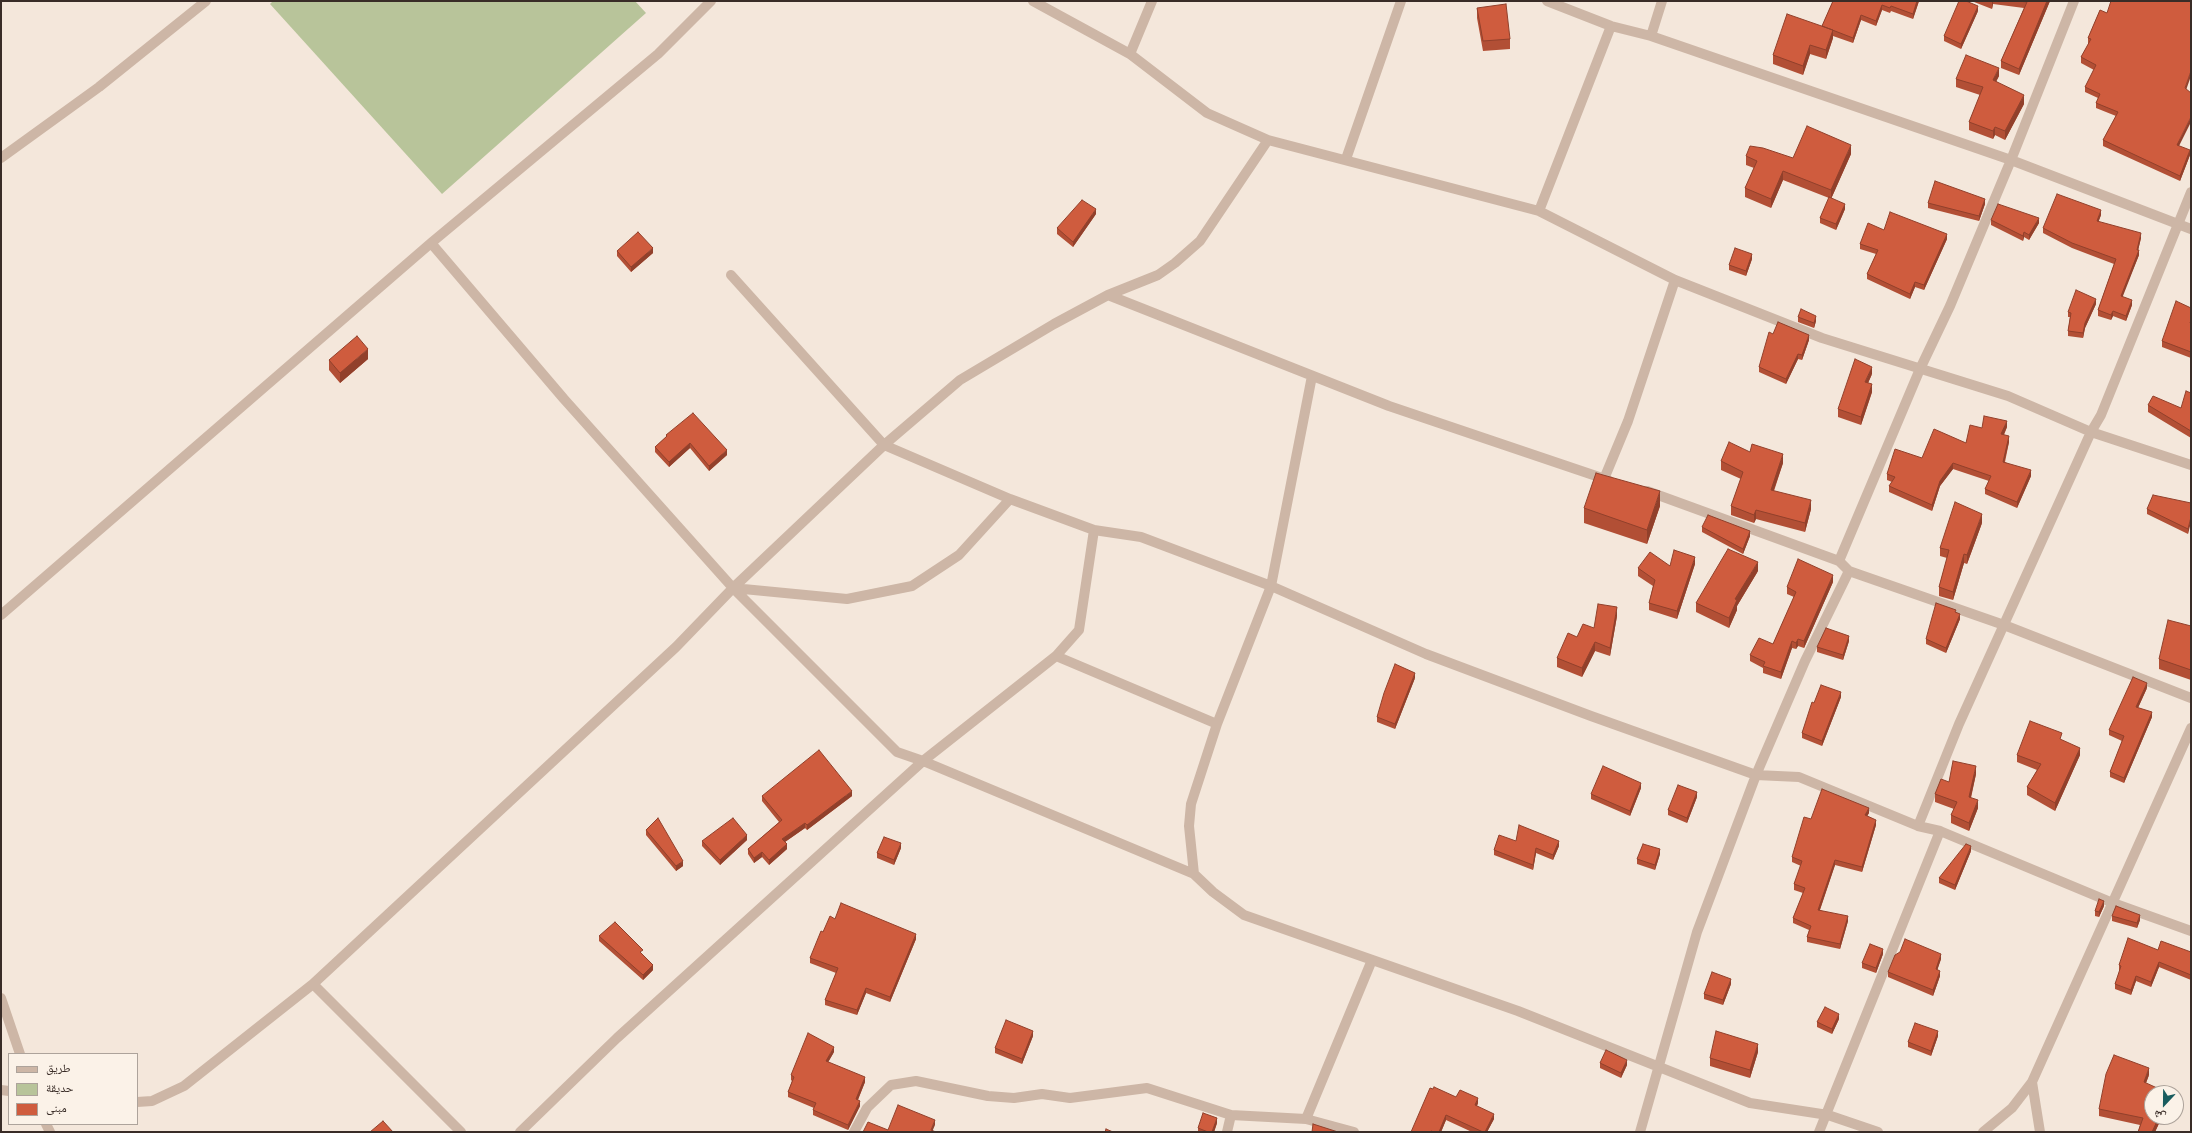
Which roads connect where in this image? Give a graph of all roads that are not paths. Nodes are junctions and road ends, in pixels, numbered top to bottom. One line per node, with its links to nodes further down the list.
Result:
1 (206, 1): 13 (street)
2 (711, 1): 20 (street)
3 (1033, 1): 11 (street)
4 (1152, 1): 11 (street)
5 (1401, 1): 14 (street)
6 (1547, 1): 9 (street)
7 (1662, 1): 10 (street)
8 (2074, 1): 15 (street)
9 (1611, 26): 10 (street); 17 (street)
10 (1651, 36): 15 (street)
11 (1130, 54): 12 (street)
12 (1268, 140): 14 (street); 23 (street)
13 (1, 158)
14 (1346, 159): 17 (street)
15 (2011, 160): 18 (street); 24 (street)
16 (2191, 192): 18 (street)
17 (1539, 211): 22 (street)
18 (2179, 224): 19 (street); 26 (street)
19 (2191, 230)
20 (431, 243): 37 (street); 38 (street)
21 (731, 275): 27 (street)
22 (1675, 280): 24 (street); 29 (street)
23 (1108, 295): 25 (street); 27 (street)
24 (1920, 369): 26 (street); 34 (street)
25 (1312, 376): 29 (street); 36 (street)
26 (2091, 432): 28 (street); 39 (street)
27 (884, 445): 32 (street); 37 (street)
28 (2191, 465)
29 (1604, 479): 30 (street)
30 (1617, 482)
31 (1637, 488): 34 (street)
32 (1010, 499): 33 (street); 37 (street)
33 (1094, 530): 36 (street); 40 (street)
34 (1839, 561): 35 (street)
35 (1849, 571): 39 (street); 45 (street)
36 (1271, 586): 42 (street); 45 (street)
37 (733, 588): 44 (street); 52 (street)
38 (1, 615)
39 (2004, 625): 41 (street); 46 (street)
40 (1056, 656): 42 (street); 44 (street)
41 (2191, 698)
42 (1217, 724): 48 (street)
43 (2191, 728): 49 (street)
44 (923, 761): 48 (street); 62 (street)
45 (1756, 775): 46 (street); 55 (street)
46 (1918, 826): 47 (street)
47 (1940, 831): 49 (street); 59 (street)
48 (1194, 874): 51 (street)
49 (2113, 903): 50 (street); 56 (street)
50 (2191, 931)
51 (1372, 960): 55 (street); 60 (street)
52 (313, 984): 57 (street); 61 (street)
53 (1, 998): 54 (street)
54 (20, 1053)
55 (1660, 1067): 59 (street); 66 (street)
56 (2032, 1082): 69 (street); 70 (street)
57 (138, 1102)
58 (1231, 1115): 60 (street); 63 (street); 64 (street)
59 (1828, 1115): 67 (street); 68 (street)
60 (1306, 1119): 65 (street)
61 (461, 1132)
62 (520, 1132)
63 (854, 1132)
64 (1227, 1132)
65 (1354, 1132)
66 (1640, 1132)
67 (1819, 1132)
68 (1878, 1132)
69 (1983, 1132)
70 (2040, 1132)

